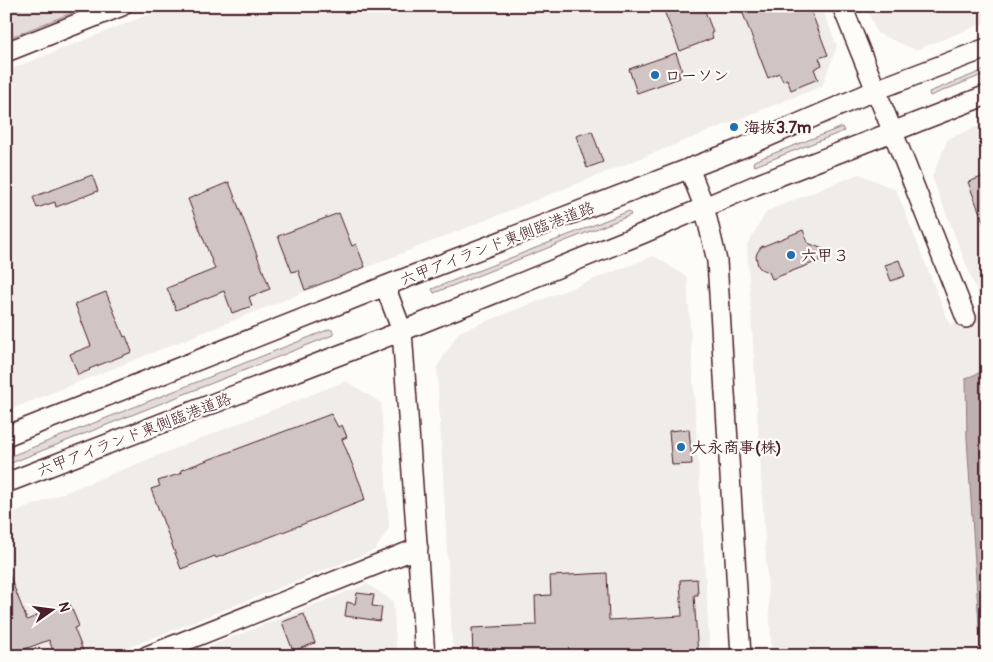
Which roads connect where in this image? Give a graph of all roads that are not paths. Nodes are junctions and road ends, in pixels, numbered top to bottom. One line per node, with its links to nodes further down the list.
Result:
1 (122, 6): 4 (street)
2 (842, 6): 5 (street)
3 (987, 48): 5 (street, 六甲アイランド東側臨港道路)
4 (6, 52)
5 (876, 90): 7 (street); 8 (street, 六甲アイランド東側臨港道路)
6 (987, 96): 7 (street, 六甲アイランド東側臨港道路)
7 (892, 133): 9 (street, 六甲アイランド東側臨港道路); 11 (street)
8 (690, 168): 9 (street); 10 (street, 六甲アイランド東側臨港道路)
9 (704, 206): 12 (street, 六甲アイランド東側臨港道路); 18 (street)
10 (385, 286): 12 (street); 13 (street, 六甲アイランド東側臨港道路)
11 (966, 318)
12 (402, 331): 14 (street, 六甲アイランド東側臨港道路); 15 (street)
13 (6, 436)
14 (6, 483)
15 (418, 548): 16 (street); 17 (street)
16 (147, 656)
17 (425, 656)
18 (741, 656)

